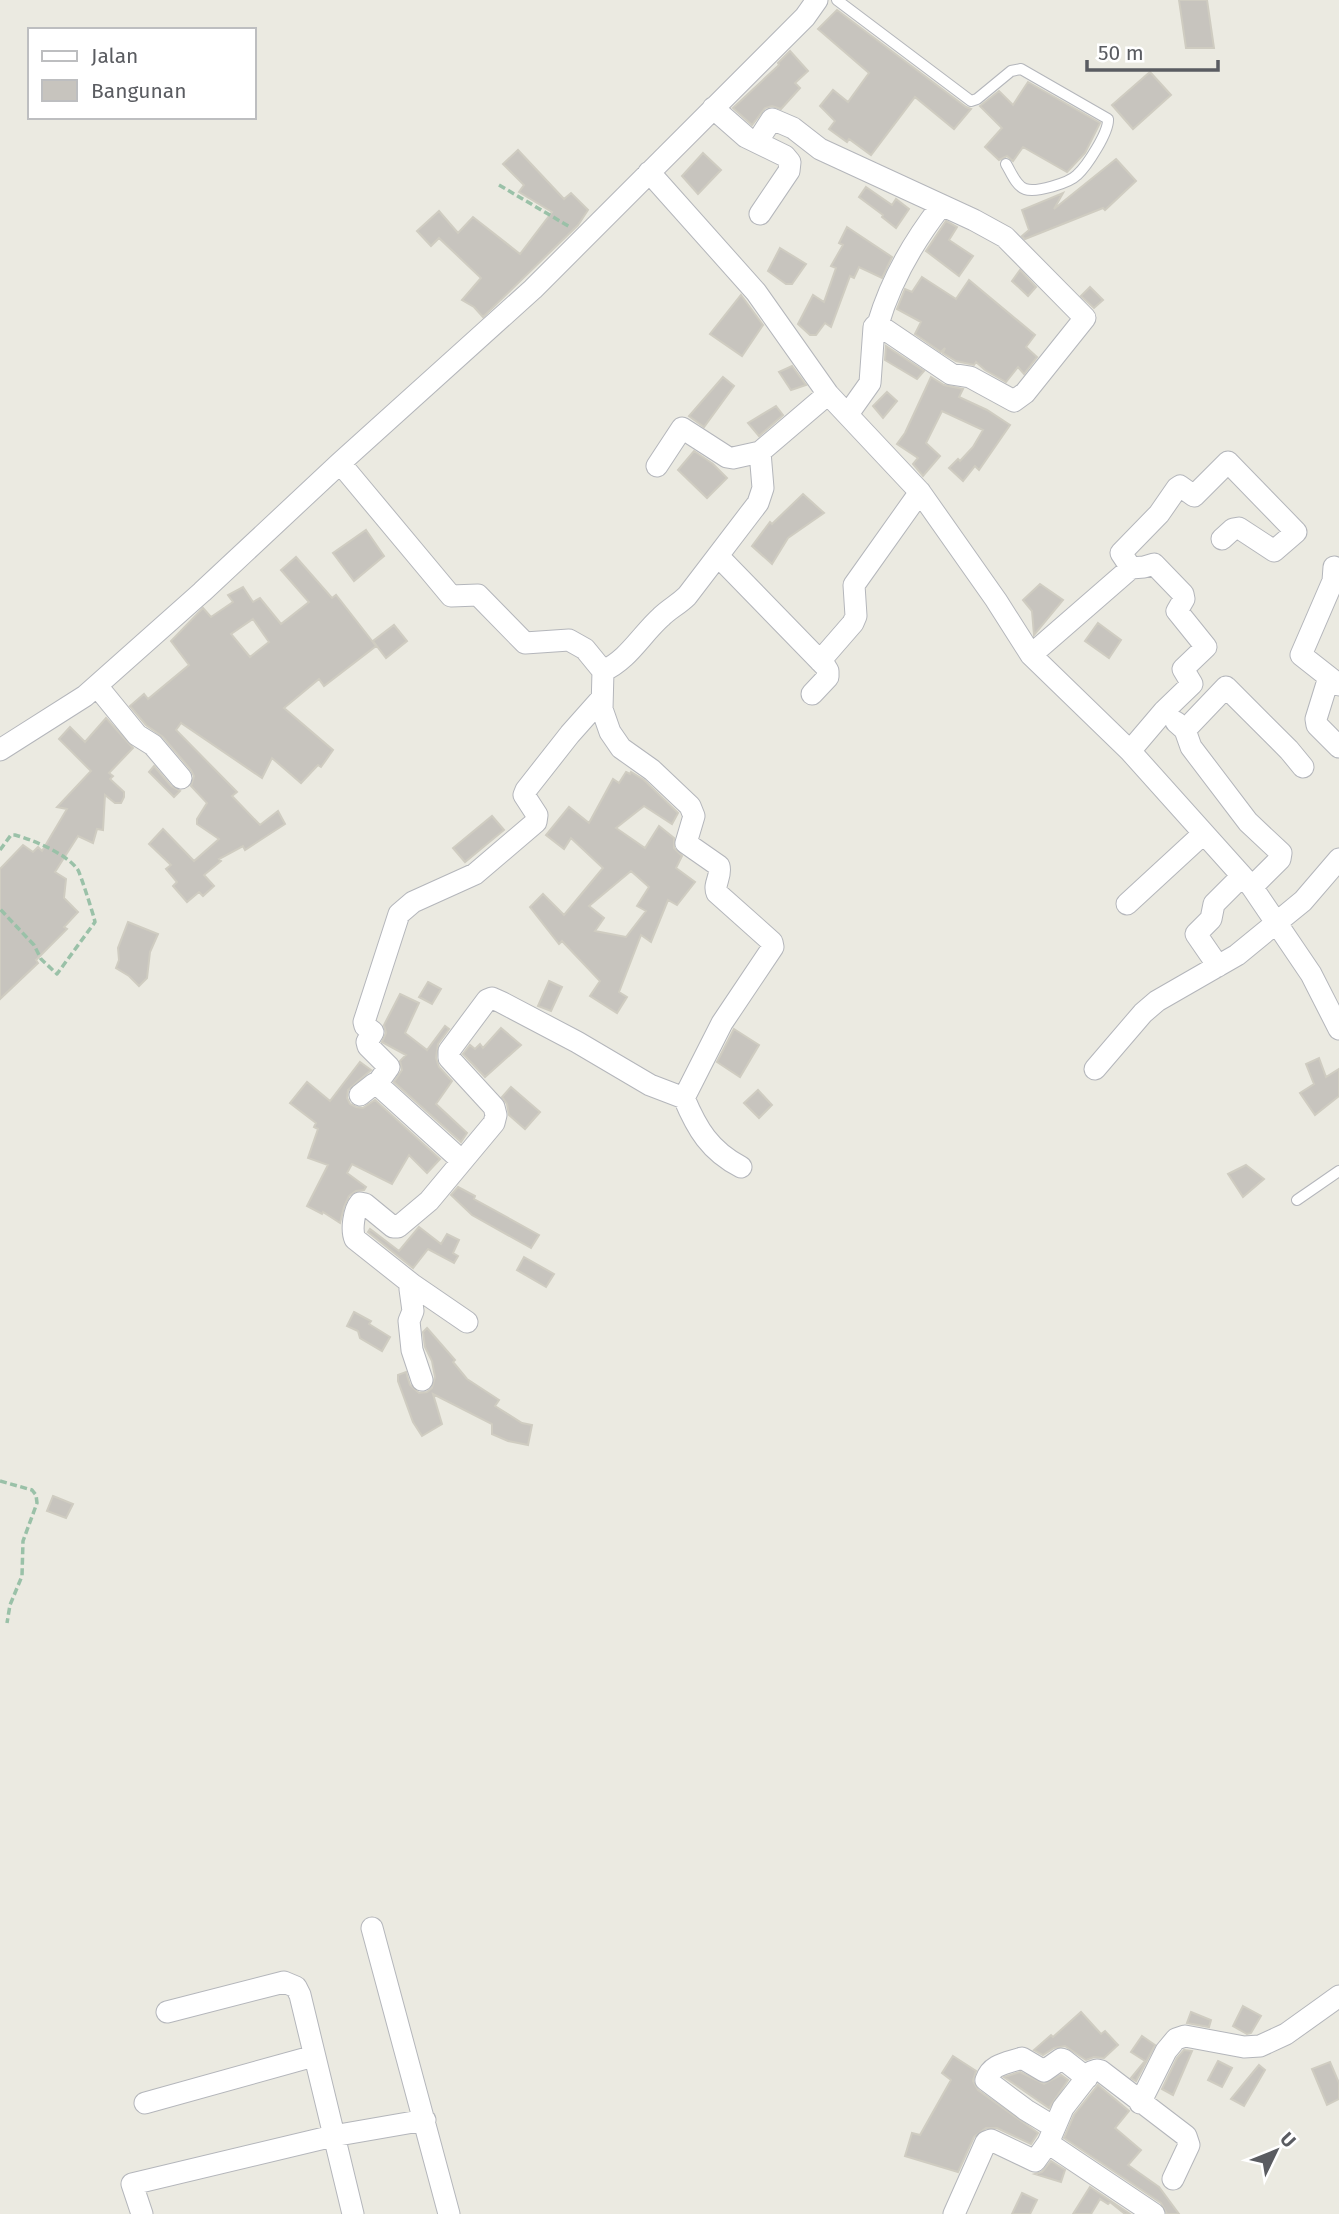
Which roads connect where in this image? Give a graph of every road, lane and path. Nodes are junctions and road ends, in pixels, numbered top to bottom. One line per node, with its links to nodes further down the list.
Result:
1 (817, 0): 3 (street)
2 (837, 0): 5 (lane)
3 (713, 108): 4 (street); 6 (street)
4 (757, 142): 8 (street); 9 (street)
5 (1006, 164)
6 (649, 172): 10 (street); 12 (street)
7 (499, 185): 10 (path)
8 (941, 206): 11 (street); 11 (street)
9 (760, 214)
10 (588, 235): 15 (street)
11 (878, 324): 13 (street)
12 (828, 394): 13 (street); 14 (street)
13 (848, 414): 17 (street)
14 (760, 452): 16 (street); 19 (street)
15 (340, 463): 24 (street); 26 (street)
16 (657, 466)
17 (920, 492): 22 (street); 23 (street)
18 (1222, 539): 21 (street)
19 (718, 556): 23 (street); 24 (street)
20 (1334, 567): 25 (street)
21 (1131, 568): 22 (street); 29 (street)
22 (1031, 655): 33 (street)
23 (820, 661): 27 (street)
24 (603, 671): 28 (street)
25 (1334, 681): 31 (street)
26 (97, 686): 32 (street); 35 (street)
27 (812, 694)
28 (602, 698): 46 (street); 47 (street)
29 (1164, 711): 30 (street); 33 (street)
30 (1185, 730): 34 (street); 39 (street)
31 (1339, 747)
32 (0, 750)
33 (1130, 751): 36 (street)
34 (1303, 767)
35 (181, 778)
36 (1203, 834): 39 (street); 40 (street)
37 (0, 850): 41 (path)
38 (1339, 859): 42 (street)
39 (1247, 881): 42 (street); 43 (street)
40 (1127, 904)
41 (0, 909)
42 (1277, 922): 43 (street); 44 (street)
43 (1218, 966): 45 (street)
44 (1336, 1016)
45 (1095, 1069)
46 (684, 1098): 47 (street); 48 (street)
47 (462, 1161): 51 (street)
48 (741, 1167)
49 (1339, 1171): 50 (lane)
50 (1297, 1200)
51 (413, 1285): 52 (street); 53 (street)
52 (467, 1322)
53 (422, 1380)
54 (0, 1481): 55 (path)
55 (7, 1623)
56 (372, 1928): 63 (street)
57 (1339, 1996): 62 (street)
58 (167, 2012): 59 (street)
59 (314, 2056): 61 (street); 65 (street)
60 (1087, 2078): 62 (street); 64 (street); 64 (street)
61 (145, 2103)
62 (1140, 2103): 66 (street)
63 (425, 2120): 65 (street); 69 (street)
64 (1051, 2135): 70 (street); 71 (street)
65 (333, 2136): 67 (street); 68 (street)
66 (1173, 2179)
67 (142, 2214)
68 (352, 2214)
69 (449, 2214)
70 (954, 2214)
71 (1154, 2214)

